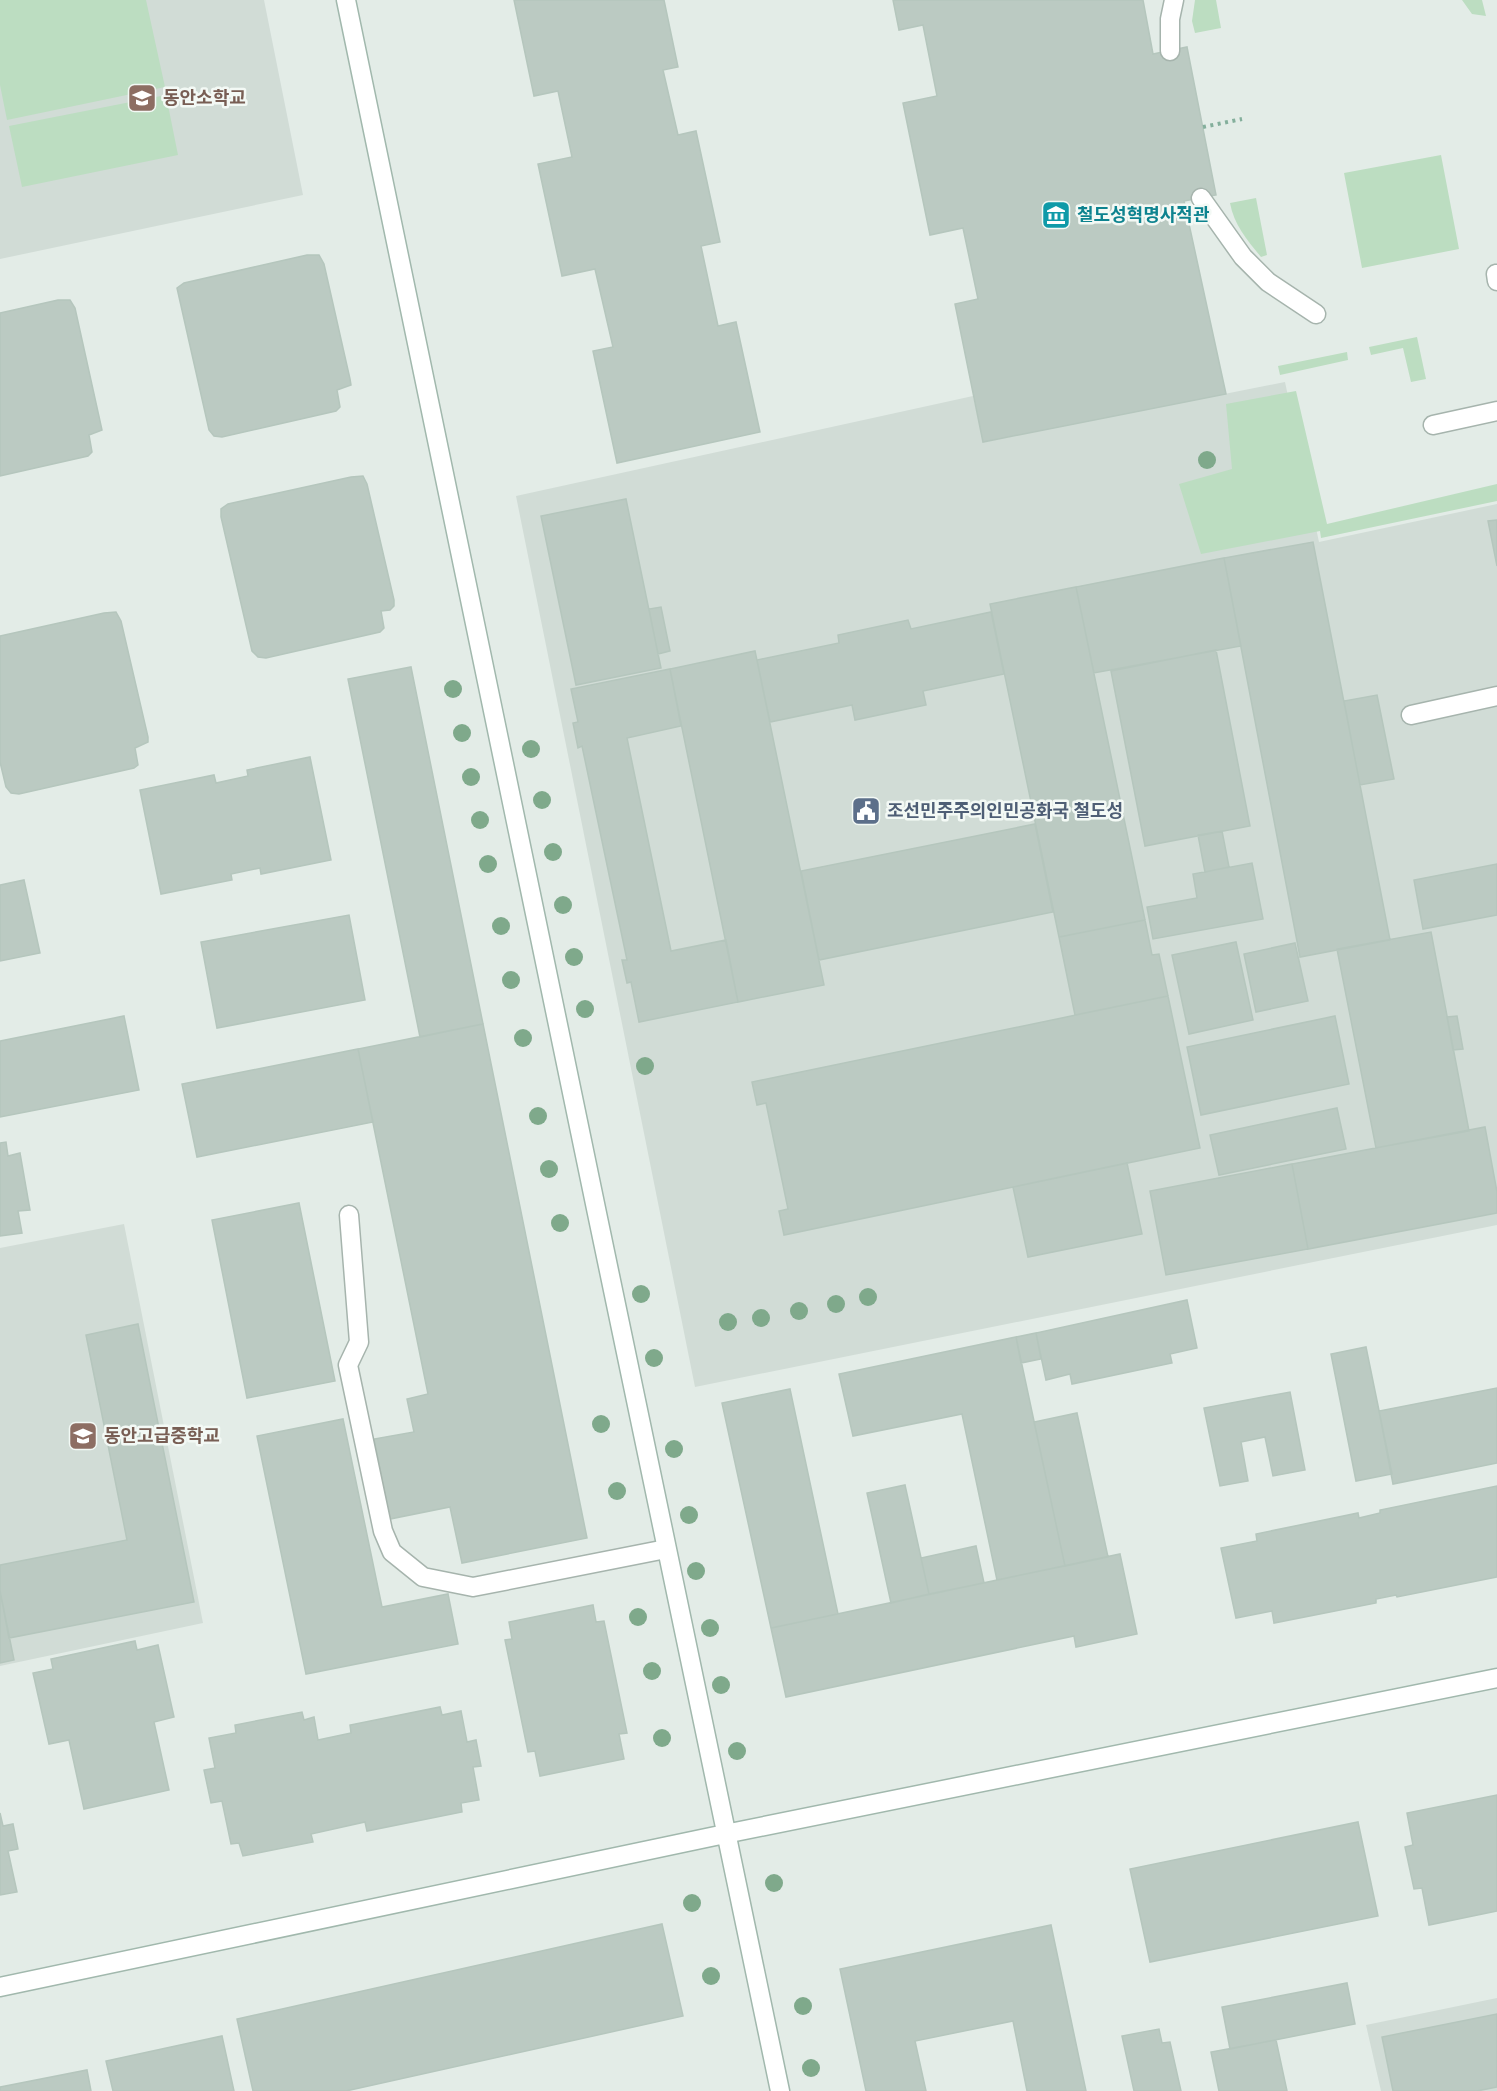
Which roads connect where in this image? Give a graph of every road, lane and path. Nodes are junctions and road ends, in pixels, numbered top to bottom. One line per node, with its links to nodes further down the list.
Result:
1 (345, 0): 13 (street)
2 (1174, 0): 3 (street)
3 (1170, 51)
4 (1242, 119): 5 (path)
5 (1203, 127)
6 (1201, 198): 7 (street)
7 (1316, 314)
8 (1497, 411): 9 (street)
9 (1434, 425)
10 (1497, 696): 11 (street)
11 (1411, 715)
12 (349, 1215): 13 (street)
13 (666, 1549): 15 (street)
14 (1497, 1678): 15 (street)
15 (725, 1834): 16 (street); 17 (street)
16 (0, 1988)
17 (780, 2091)

